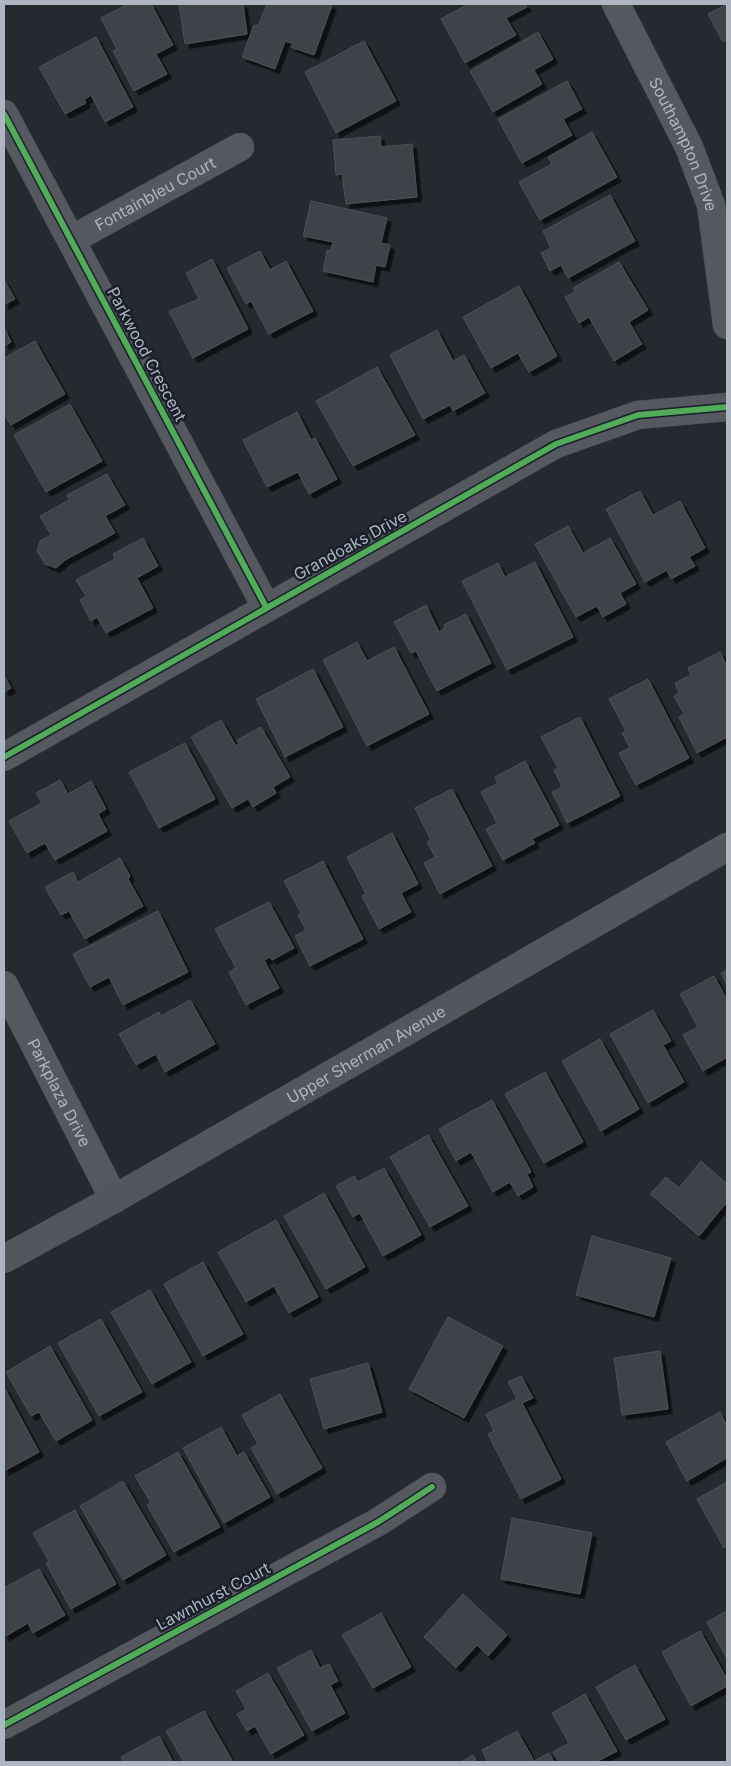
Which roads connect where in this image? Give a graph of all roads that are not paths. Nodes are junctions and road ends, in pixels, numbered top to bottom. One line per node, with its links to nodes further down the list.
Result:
1 (616, 4): 5 (street, Southampton Drive)
2 (4, 114): 4 (street, Parkwood Crescent)
3 (240, 147): 4 (street, Fontainbleu Court)
4 (71, 240): 7 (street, Parkwood Crescent)
5 (727, 325)
6 (727, 407): 7 (street, Grandoaks Drive)
7 (266, 607): 8 (street, Grandoaks Drive)
8 (4, 757)
9 (727, 847): 11 (main road, Upper Sherman Avenue)
10 (4, 985): 11 (street, Parkplaza Drive)
11 (114, 1200): 12 (main road, Upper Sherman Avenue)
12 (4, 1260)
13 (432, 1487): 14 (street, Lawnhurst Court)
14 (4, 1724)

